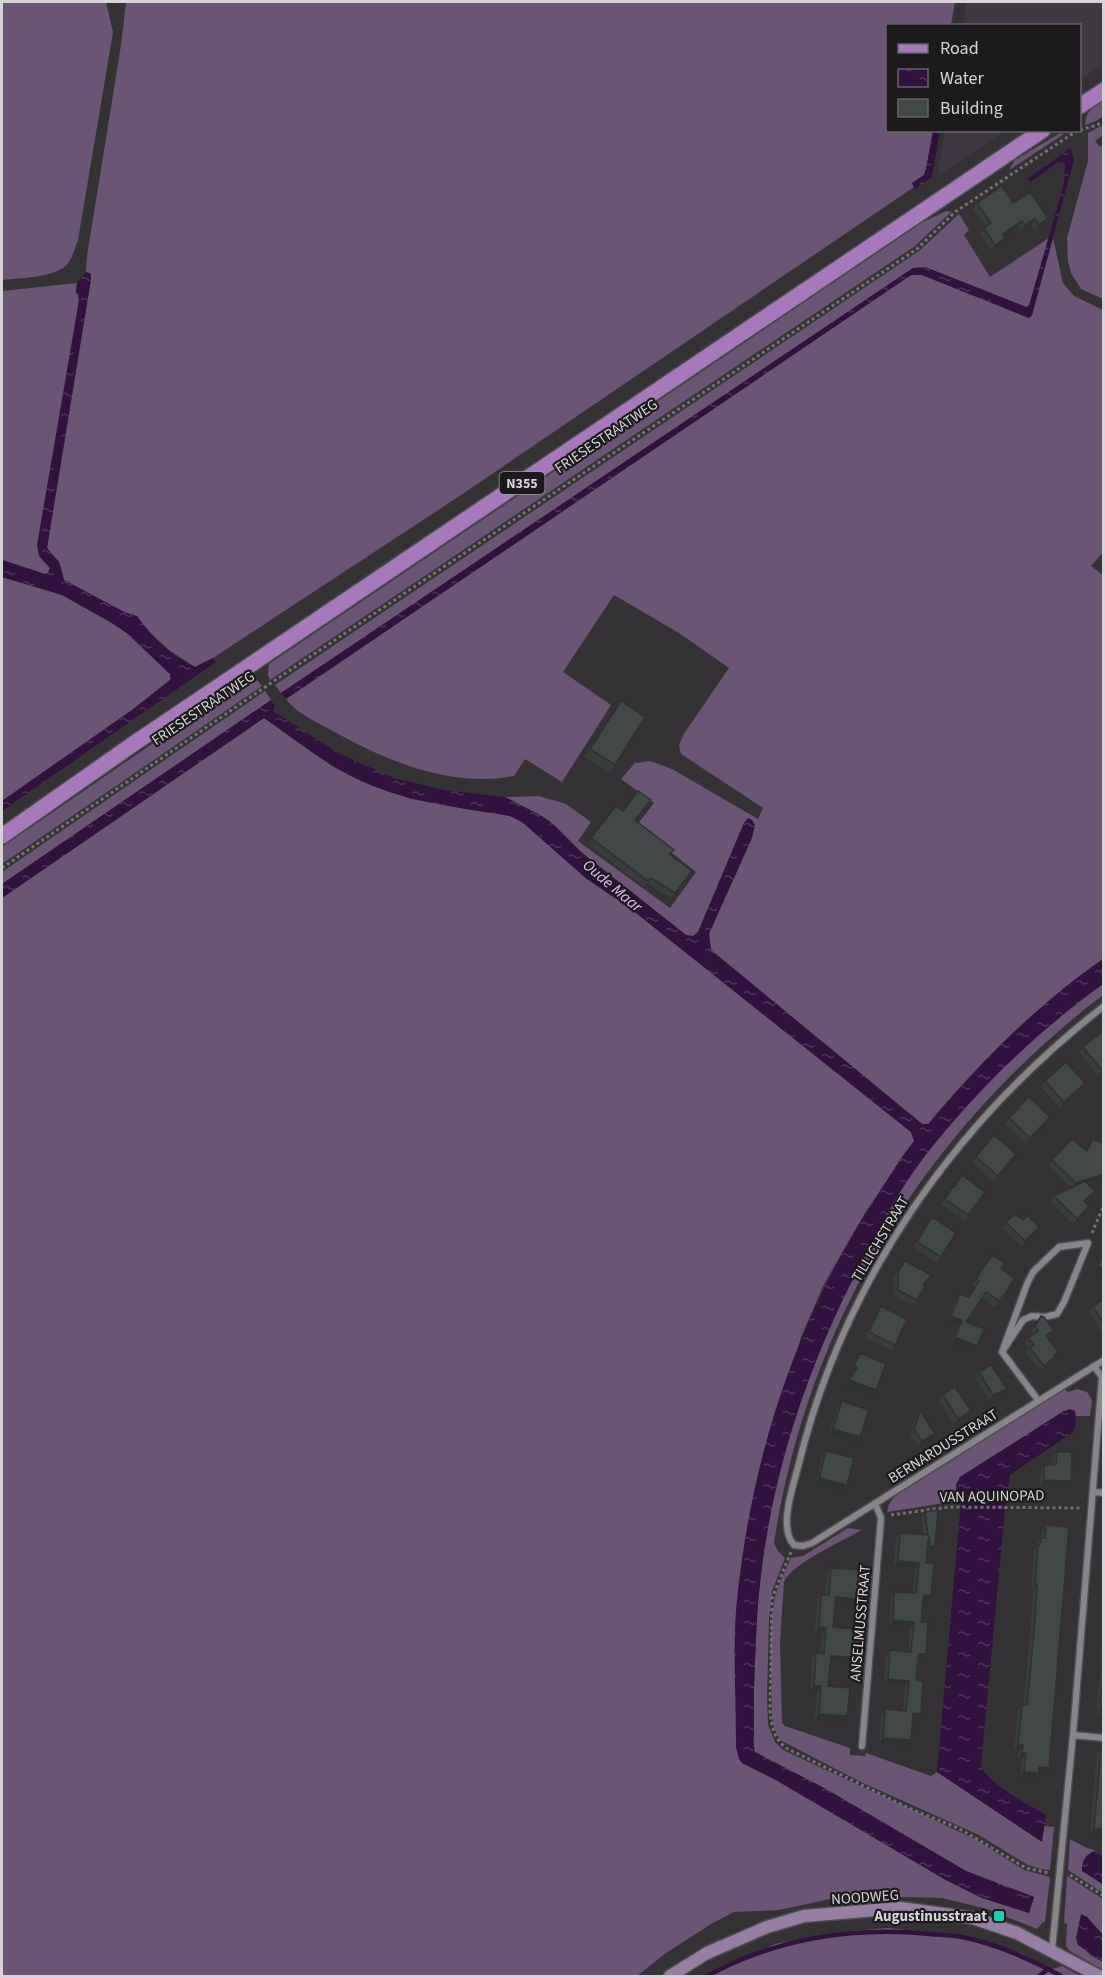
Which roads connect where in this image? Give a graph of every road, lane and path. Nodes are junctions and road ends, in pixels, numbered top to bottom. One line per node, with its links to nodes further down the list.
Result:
1 (1104, 90): 2 (main road)
2 (1081, 105)
3 (1104, 121): 4 (path, FRIESESTRAATWEG)
4 (1081, 129)
5 (1040, 132): 7 (main road, FRIESESTRAATWEG / N355)
6 (1076, 132): 8 (path, FRIESESTRAATWEG)
7 (2, 836)
8 (2, 868)
9 (1104, 1006): 21 (street, TILLICHSTRAAT)
10 (1104, 1205): 11 (path)
11 (1088, 1243): 12 (street); 12 (street)
12 (1002, 1352): 15 (street)
13 (1104, 1360): 14 (street, BERNARDUSSTRAAT)
14 (1094, 1366): 15 (street, BERNARDUSSTRAAT); 16 (street)
15 (1038, 1400): 18 (street, BERNARDUSSTRAAT)
16 (1093, 1492): 17 (street); 19 (street)
17 (1104, 1493)
18 (876, 1503): 20 (street, ANSELMUSSTRAAT); 21 (street, BERNARDUSSTRAAT)
19 (1092, 1508): 20 (path, VAN AQUINOPAD); 22 (street)
20 (881, 1518): 24 (street, ANSELMUSSTRAAT)
21 (794, 1545)
22 (1073, 1736): 23 (street); 25 (street)
23 (1104, 1738)
24 (862, 1746)
25 (1060, 1874): 26 (path); 27 (street)
26 (1104, 1896)
27 (1052, 1950): 28 (main road, NOODWEG); 29 (main road, NOODWEG)
28 (670, 1977)
29 (1099, 1977)

